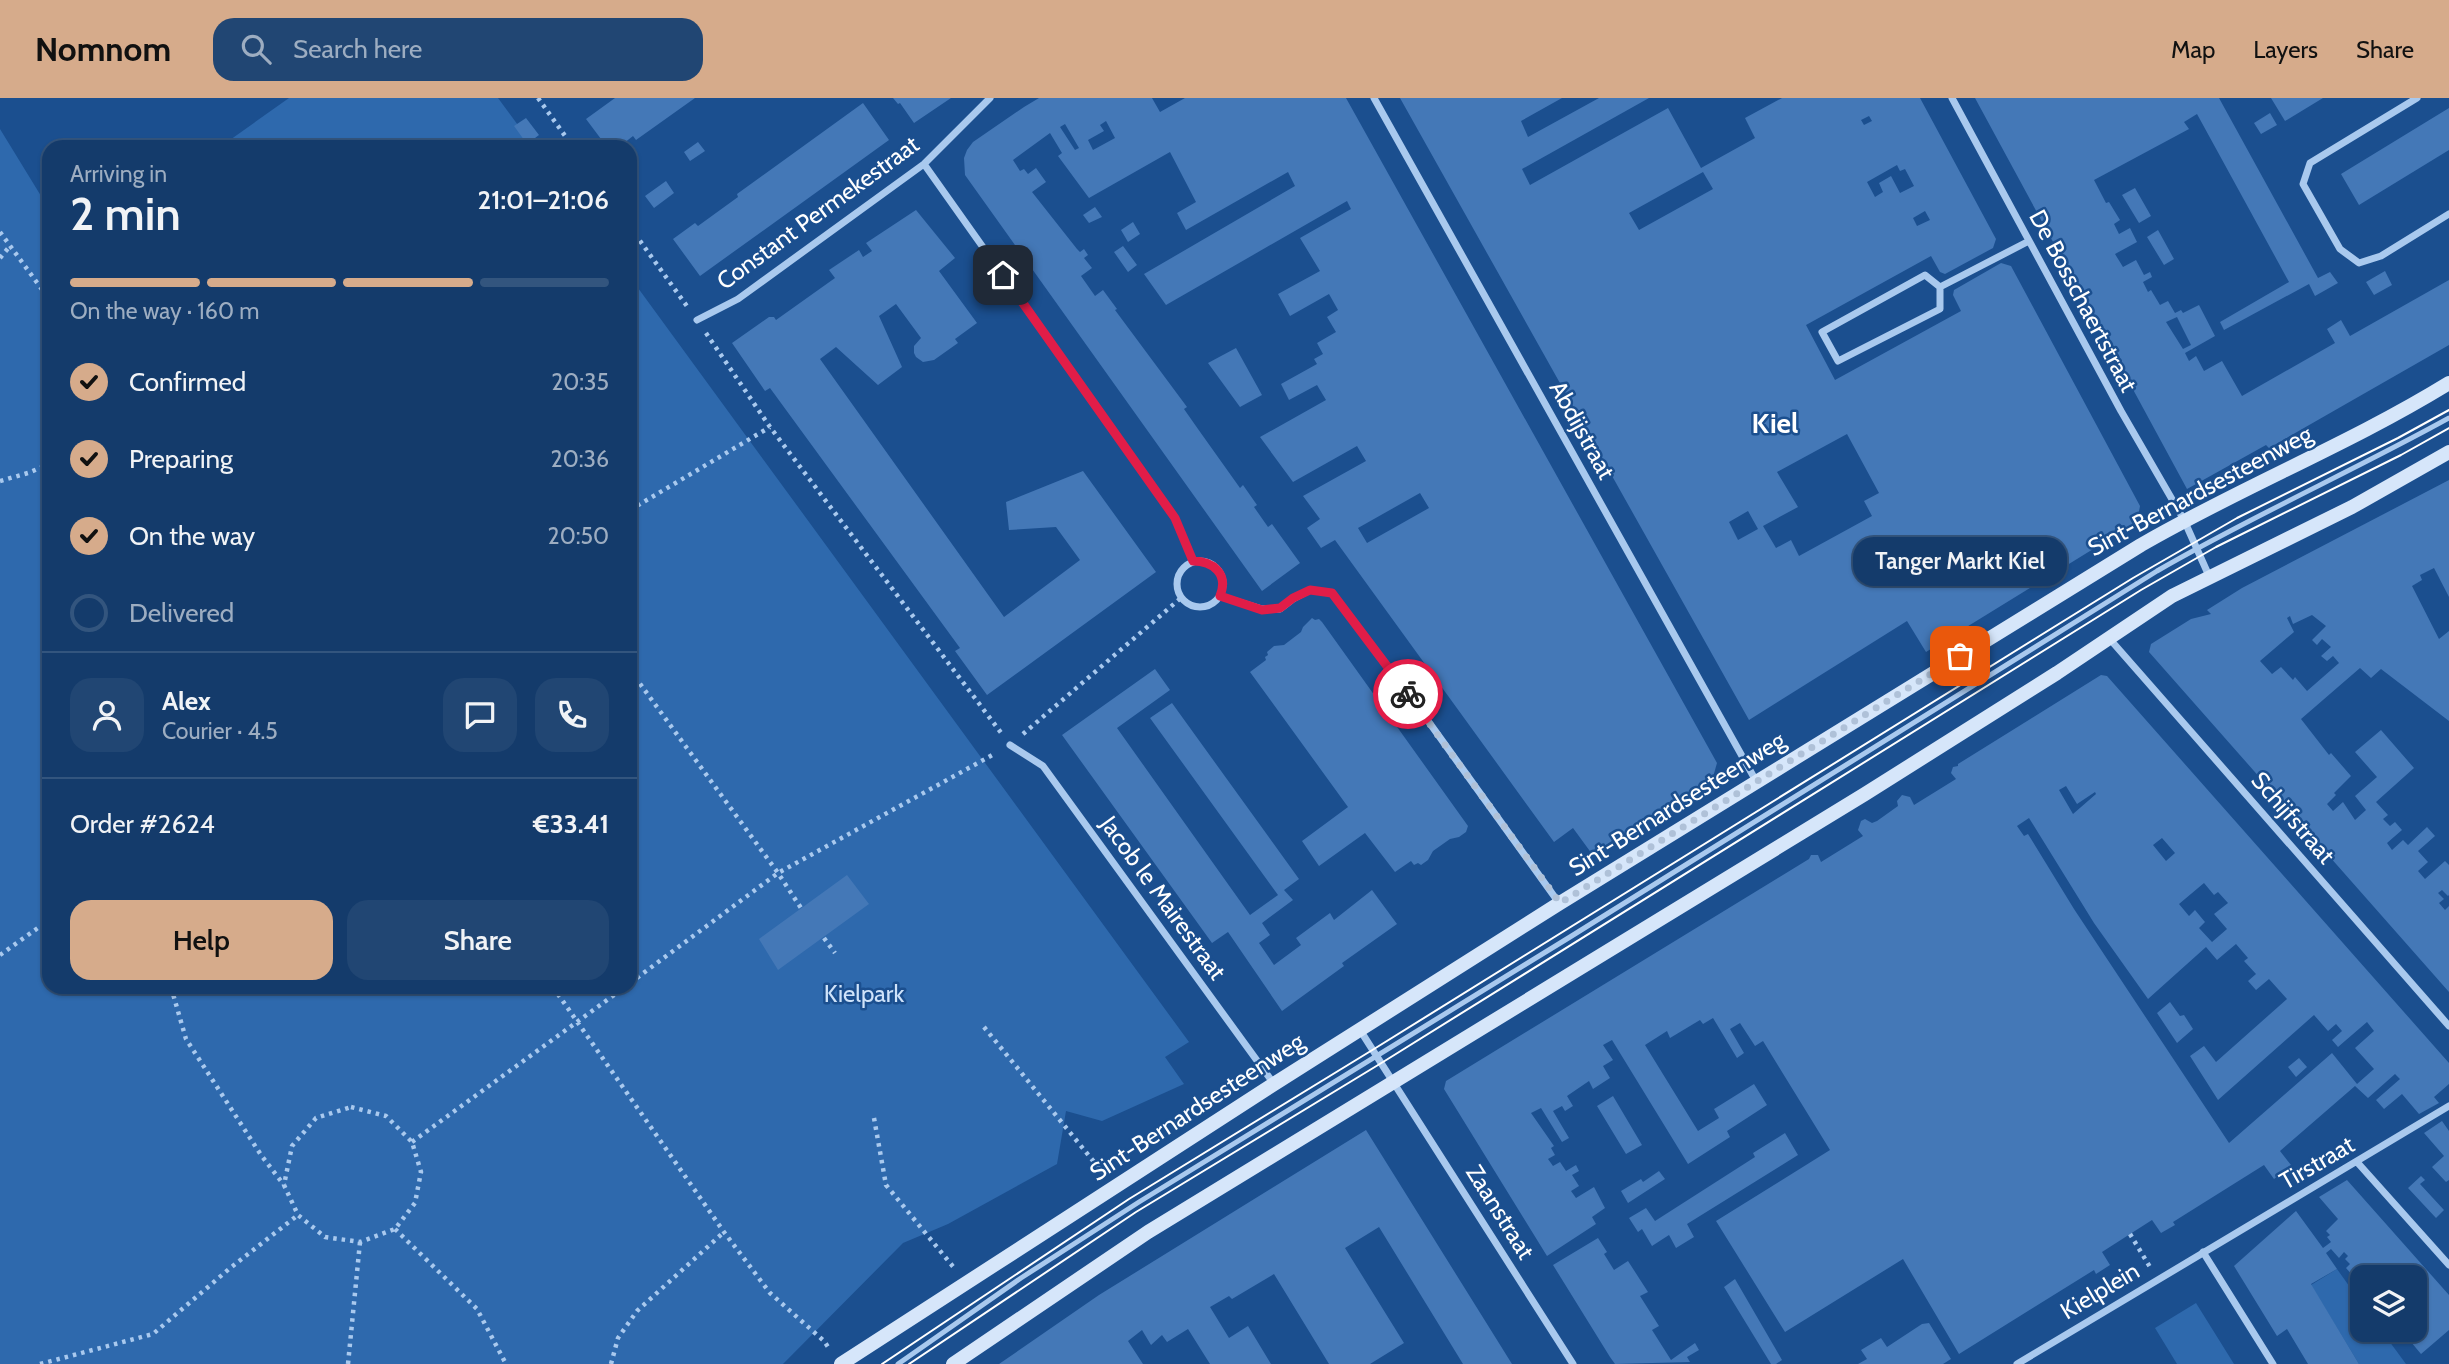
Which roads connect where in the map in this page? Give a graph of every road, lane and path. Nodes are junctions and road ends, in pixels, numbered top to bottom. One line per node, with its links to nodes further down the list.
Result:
1 (538, 98): 6 (path)
2 (1374, 98): 33 (street, Abdijstraat)
3 (1952, 98): 11 (street, De Bosschaertstraat)
4 (2417, 98): 8 (street)
5 (987, 99): 7 (street, Constant Permekestraat)
6 (568, 140)
7 (924, 164): 16 (street, Constant Permekestraat); 26 (street)
8 (2449, 214)
9 (0, 232): 12 (path)
10 (637, 237): 16 (path)
11 (2029, 241): 14 (street); 24 (street, De Bosschaertstraat)
12 (10, 246): 13 (path); 15 (path)
13 (0, 258)
14 (1940, 287): 14 (street)
15 (42, 289)
16 (697, 320): 19 (path)
17 (2449, 383): 24 (street, Sint-Bernardsesteenweg)
18 (2449, 418): 25 (lane)
19 (770, 427): 23 (path); 32 (path)
20 (2449, 452): 27 (street)
21 (42, 467): 22 (path)
22 (0, 481)
23 (637, 506)
24 (2184, 520): 25 (street, De Bosschaertstraat); 33 (street, Sint-Bernardsesteenweg)
25 (2197, 548): 27 (street, De Bosschaertstraat); 49 (lane)
26 (1193, 561): 28 (street); 29 (street)
27 (2209, 576): 30 (street)
28 (1220, 596): 29 (street); 35 (street)
29 (1182, 597): 32 (path)
30 (2108, 636): 46 (street, Schijfstraat); 50 (street)
31 (637, 680): 34 (path)
32 (1010, 745): 34 (path); 51 (street, Jacob le Mairestraat)
33 (1756, 781): 35 (street, Sint-Bernardsesteenweg)
34 (778, 873): 36 (path); 41 (path)
35 (1560, 903): 48 (street, Sint-Bernardsesteenweg)
36 (801, 908)
37 (42, 925): 40 (path)
38 (824, 938): 39 (path)
39 (835, 953)
40 (0, 955)
41 (637, 978)
42 (173, 994): 56 (path)
43 (559, 994): 45 (path)
44 (616, 994): 45 (path)
45 (579, 1021): 54 (path); 60 (path)
46 (2449, 1026)
47 (984, 1027): 57 (path)
48 (1360, 1030): 49 (street, Zaanstraat); 51 (street, Sint-Bernardsesteenweg)
49 (1378, 1055): 50 (street, Zaanstraat); 72 (lane)
50 (1395, 1082): 73 (street); 74 (street, Zaanstraat)
51 (1274, 1084): 57 (street, Sint-Bernardsesteenweg)
52 (2449, 1106): 55 (street, Tirstraat)
53 (874, 1118): 66 (path)
54 (412, 1142): 56 (path); 59 (path)
55 (2357, 1162): 63 (street, Tirstraat); 64 (street)
56 (284, 1185): 58 (path)
57 (1115, 1187): 66 (street, Sint-Bernardsesteenweg)
58 (298, 1215): 62 (path); 68 (path)
59 (395, 1229): 62 (path); 70 (path)
60 (724, 1232): 67 (path); 71 (path)
61 (2130, 1234): 65 (path)
62 (360, 1242): 69 (path)
63 (2203, 1252): 65 (street, Kielplein); 76 (street)
64 (2449, 1265)
65 (2157, 1279): 75 (street, Kielplein)
66 (966, 1283): 67 (street, Sint-Bernardsesteenweg)
67 (836, 1358)
68 (40, 1364)
69 (348, 1364)
70 (506, 1364)
71 (611, 1364)
72 (898, 1364)
73 (953, 1364)
74 (1573, 1364)
75 (2017, 1364)
76 (2273, 1364)

